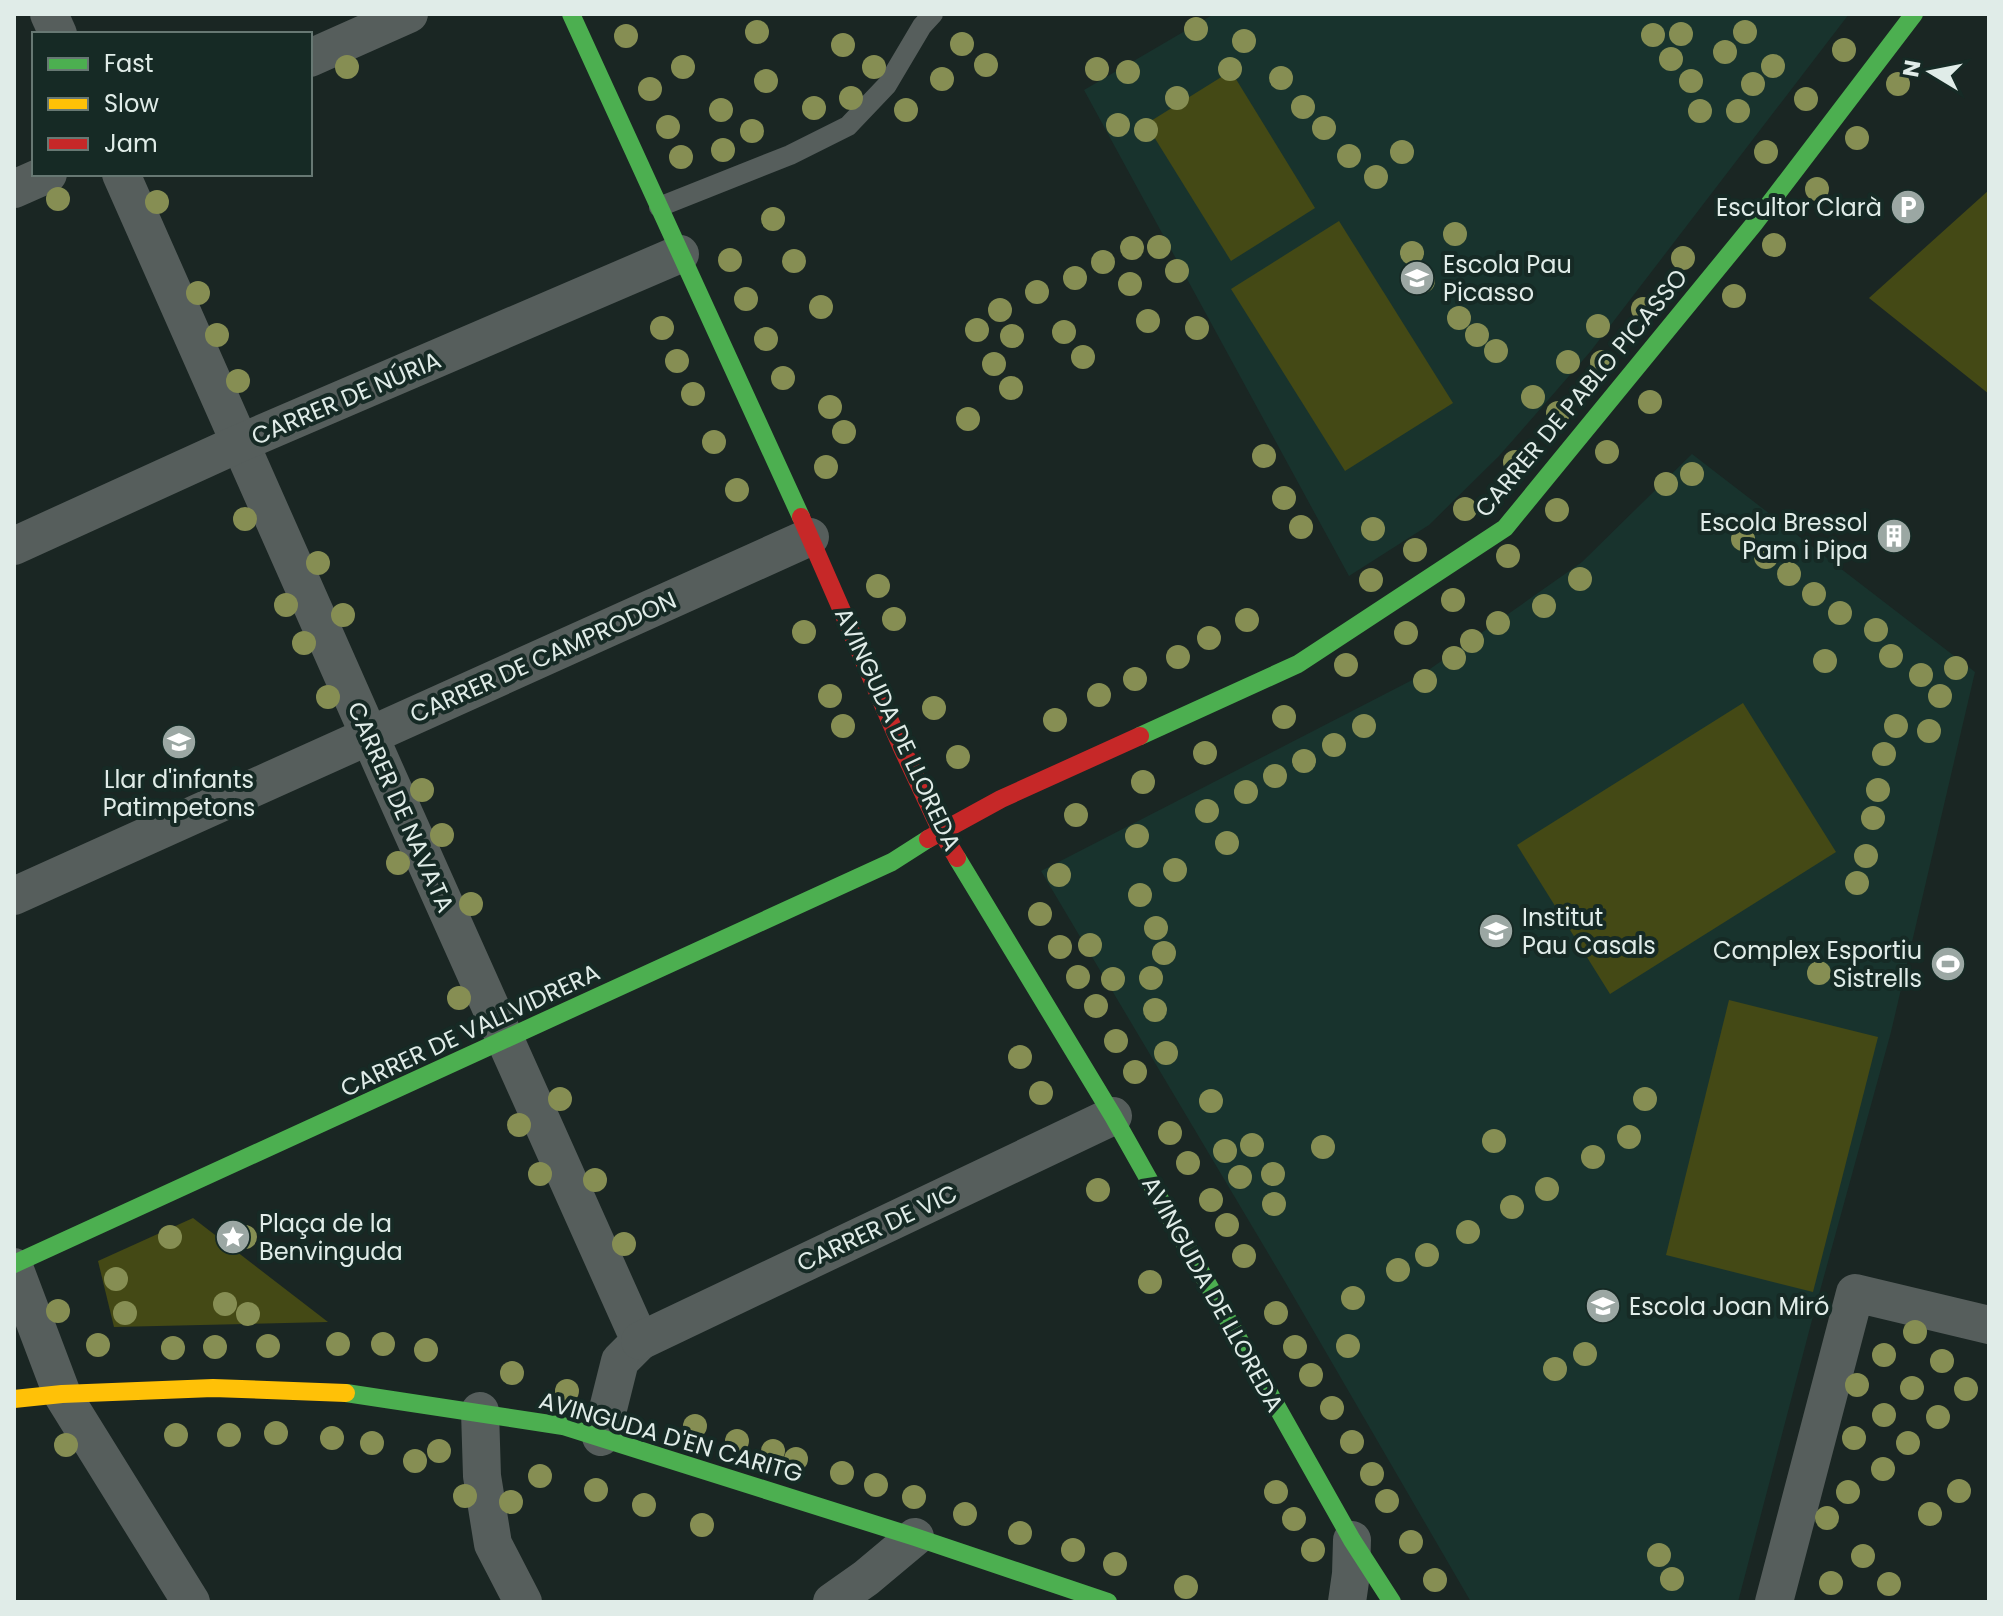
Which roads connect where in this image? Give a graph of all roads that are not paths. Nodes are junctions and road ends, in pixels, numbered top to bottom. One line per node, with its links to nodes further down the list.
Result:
1 (409, 14): 5 (street)
2 (571, 14): 9 (street, AVINGUDA DE LLOREDA)
3 (933, 14): 9 (lane)
4 (1914, 14): 15 (street, CARRER DE PABLO PICASSO)
5 (312, 57)
6 (43, 176): 8 (street)
7 (122, 176): 11 (street, CARRER DE NAVATA)
8 (14, 189)
9 (659, 207): 10 (street, AVINGUDA DE LLOREDA)
10 (680, 254): 11 (street, CARRER DE NÚRIA); 12 (street, AVINGUDA DE LLOREDA)
11 (240, 443): 13 (street, CARRER DE NÚRIA); 14 (street, CARRER DE NAVATA)
12 (810, 537): 14 (street, CARRER DE CAMPRODON); 15 (street, AVINGUDA DE LLOREDA)
13 (14, 546)
14 (369, 735): 16 (street, CARRER DE CAMPRODON); 17 (street, CARRER DE NAVATA)
15 (941, 831): 17 (street, CARRER DE VALLVIDRERA); 18 (street, AVINGUDA DE LLOREDA)
16 (14, 896)
17 (505, 1040): 19 (street, CARRER DE VALLVIDRERA); 21 (street, CARRER DE NAVATA)
18 (1113, 1116): 21 (street, CARRER DE VIC); 27 (street, AVINGUDA DE LLOREDA)
19 (14, 1265): 22 (street)
20 (1989, 1325): 35 (street)
21 (640, 1341): 25 (street)
22 (62, 1394): 23 (street, AVINGUDA D'EN CARITG); 24 (street, AVINGUDA D'EN CARITG); 29 (street)
23 (14, 1399)
24 (480, 1411): 25 (street, AVINGUDA D'EN CARITG); 30 (street)
25 (601, 1437): 26 (street, AVINGUDA D'EN CARITG)
26 (915, 1537): 28 (street); 32 (street, AVINGUDA D'EN CARITG)
27 (1352, 1540): 33 (street); 34 (street, AVINGUDA DE LLOREDA)
28 (873, 1590): 31 (street)
29 (191, 1602)
30 (523, 1602)
31 (832, 1602)
32 (1108, 1602)
33 (1347, 1602)
34 (1392, 1602)
35 (1774, 1602)

